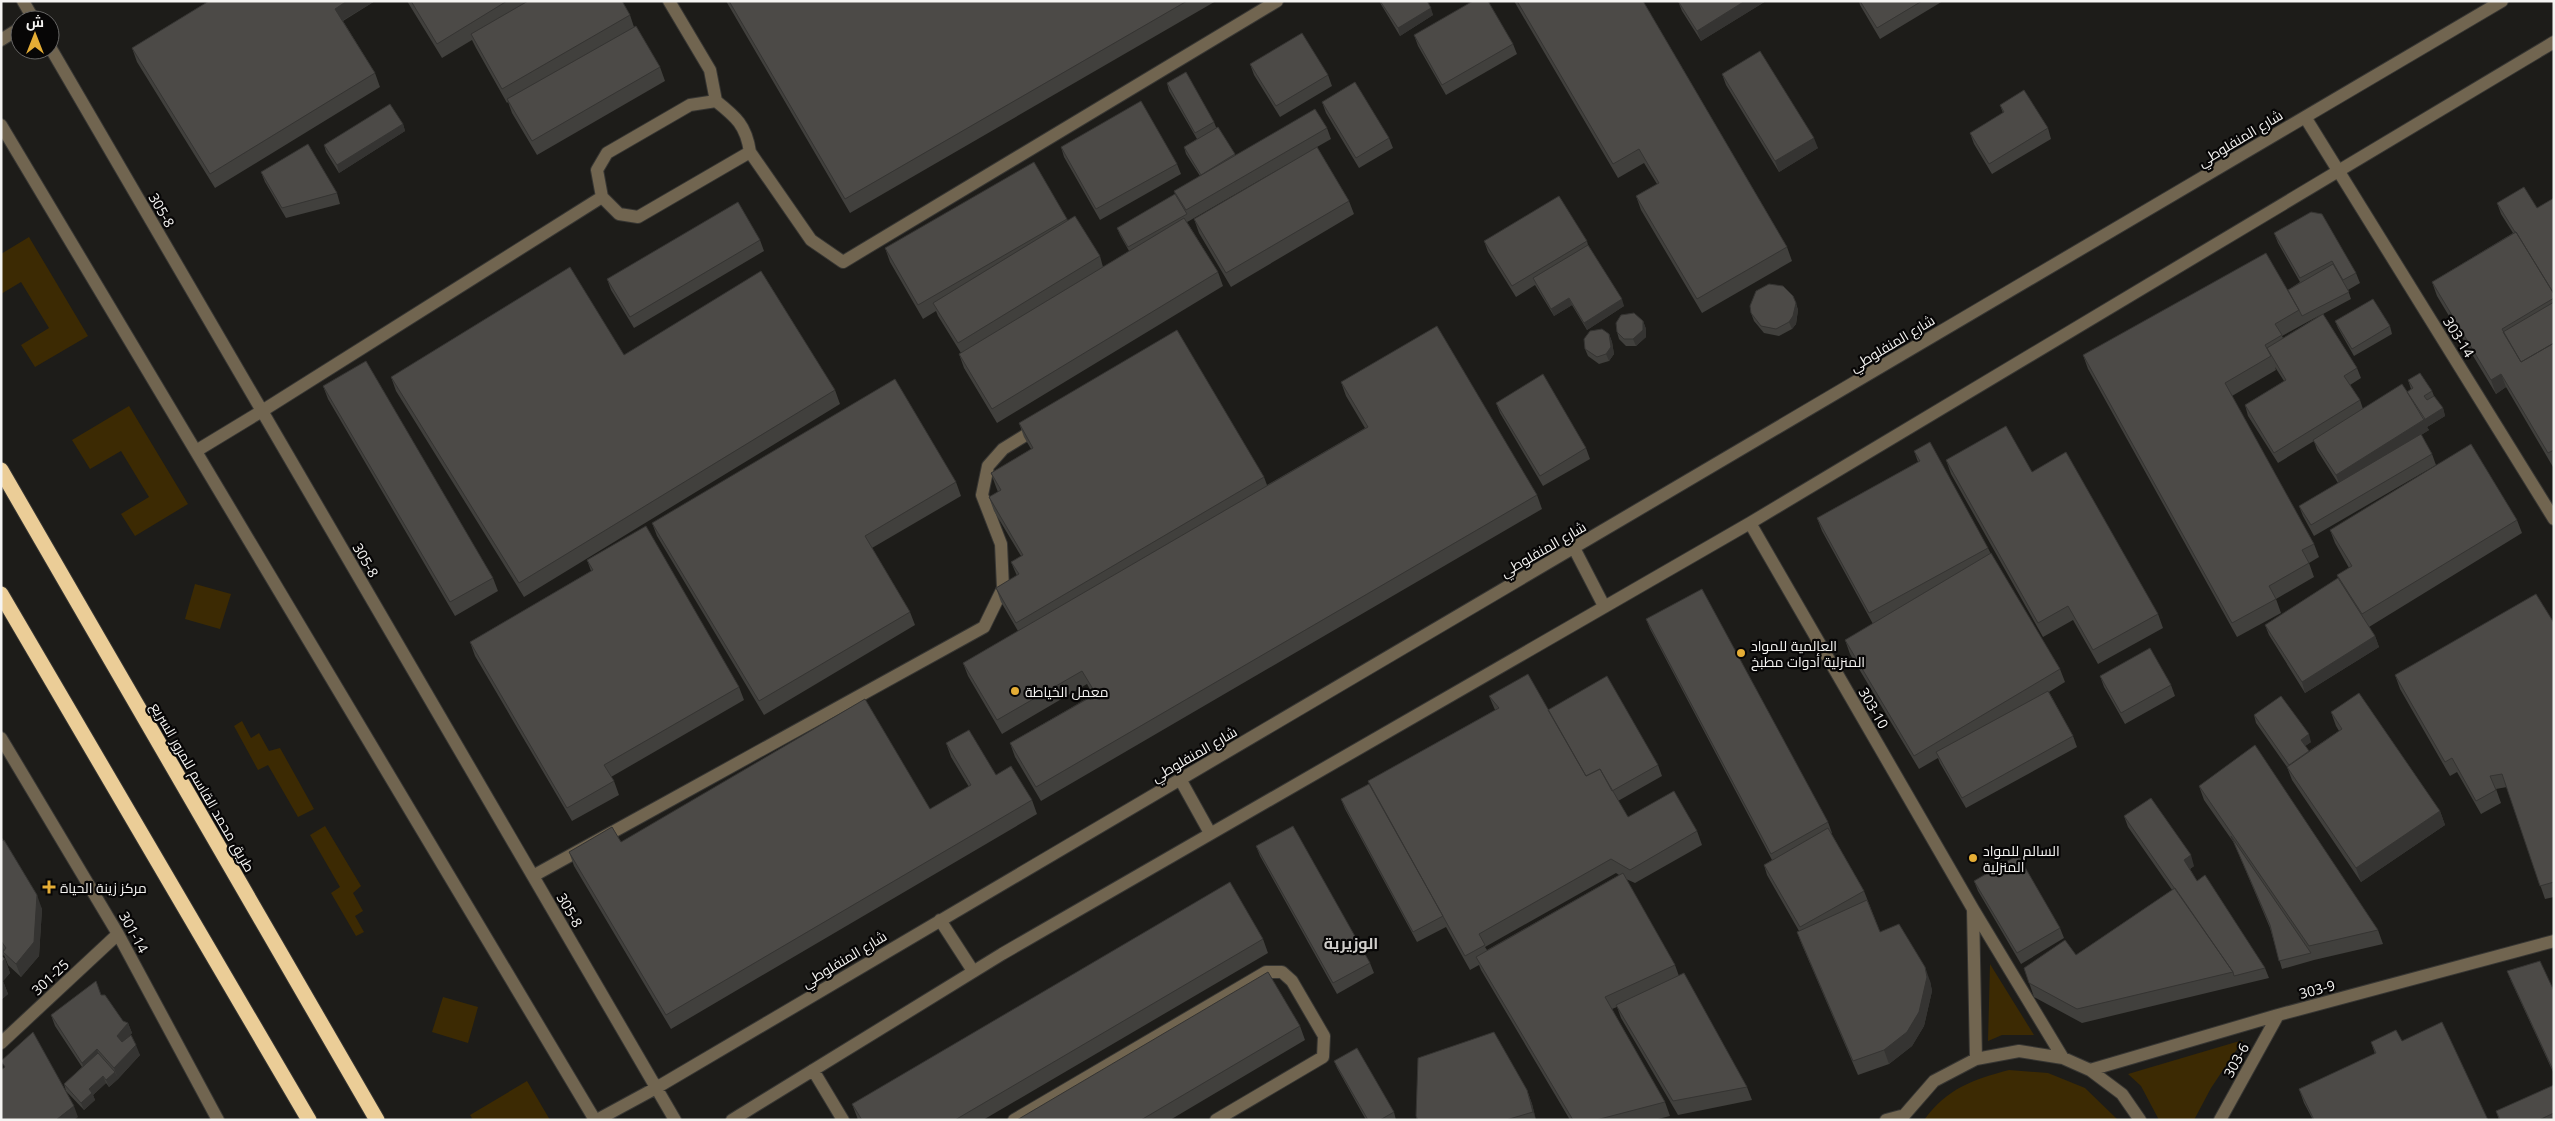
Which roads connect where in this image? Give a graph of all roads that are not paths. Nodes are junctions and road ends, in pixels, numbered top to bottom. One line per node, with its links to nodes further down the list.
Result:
1 (669, 1): 6 (street)
2 (1277, 1): 9 (street)
3 (2502, 1): 7 (street, شارع المنفلوطي)
4 (2554, 42): 10 (street)
5 (58, 60): 12 (street, 305-8)
6 (716, 101): 9 (street); 11 (street)
7 (2305, 117): 10 (street, 303-14); 18 (street, شارع المنفلوطي)
8 (1, 125): 14 (street)
9 (750, 152): 11 (street)
10 (2339, 170): 16 (street, 303-14); 17 (street)
11 (602, 197): 12 (street)
12 (262, 411): 14 (street); 24 (street, 305-8)
13 (1052, 419): 24 (street)
14 (196, 451): 41 (street)
15 (1, 470): 40 (highway, طريق محمد القاسم للمرور السريع)
16 (2552, 511)
17 (1750, 523): 20 (street); 25 (street, 303-10)
18 (1574, 548): 20 (street); 22 (street, شارع المنفلوطي)
19 (1, 594): 39 (highway)
20 (1604, 606): 23 (street)
21 (1, 738): 27 (street, 301-14)
22 (1180, 779): 23 (street); 26 (street, شارع المنفلوطي)
23 (1210, 833): 29 (street)
24 (533, 876): 36 (street, 305-8)
25 (1973, 909): 32 (street, 303-10); 33 (street, 303-10)
26 (940, 920): 29 (street); 36 (street, شارع المنفلوطي)
27 (118, 934): 31 (street, 301-25); 38 (street, 301-14)
28 (2554, 941): 30 (street, 303-9)
29 (972, 971): 34 (street)
30 (2278, 1015): 35 (street, 303-9); 49 (street, 303-6)
31 (1, 1043)
32 (1976, 1058): 33 (street); 37 (street)
33 (2063, 1058): 35 (street)
34 (813, 1070): 43 (street); 44 (street)
35 (2090, 1070): 48 (street)
36 (656, 1088): 41 (street, شارع المنفلوطي); 42 (street, 305-8)
37 (1900, 1118): 47 (street)
38 (218, 1120)
39 (309, 1120)
40 (377, 1120)
41 (596, 1120)
42 (675, 1120)
43 (732, 1120)
44 (843, 1120)
45 (1014, 1120): 46 (street)
46 (1216, 1120)
47 (1886, 1120)
48 (2140, 1120)
49 (2220, 1120)

